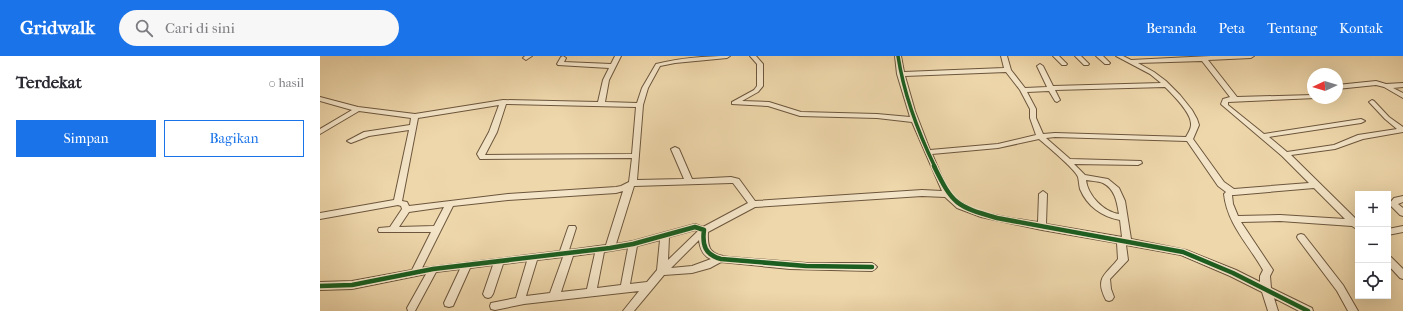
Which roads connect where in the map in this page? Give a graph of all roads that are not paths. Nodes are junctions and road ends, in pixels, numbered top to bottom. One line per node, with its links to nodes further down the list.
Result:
1 (618, 56): 18 (street)
2 (727, 56): 36 (street)
3 (753, 56): 39 (street)
4 (898, 56): 21 (street)
5 (1004, 56): 20 (street)
6 (1056, 56): 16 (street)
7 (1078, 56): 17 (street)
8 (1099, 56): 15 (street)
9 (1119, 56): 14 (street)
10 (1251, 56): 11 (street)
11 (1215, 57): 13 (street)
12 (563, 58): 18 (street)
13 (1204, 59): 14 (street); 31 (street)
14 (1130, 62): 22 (street)
15 (1107, 63)
16 (1064, 64)
17 (1086, 64)
18 (612, 66): 35 (street)
19 (1040, 66): 26 (street)
20 (1008, 70): 21 (street); 27 (street)
21 (900, 74): 39 (street)
22 (1166, 85): 26 (street); 46 (street)
23 (1403, 85): 25 (street)
24 (1343, 86): 25 (street)
25 (1386, 86): 28 (street)
26 (1051, 88): 27 (street); 32 (street)
27 (1023, 90): 44 (street)
28 (1403, 96)
29 (1307, 97): 31 (street)
30 (320, 99): 37 (street)
31 (1235, 99): 45 (street)
32 (1057, 100)
33 (503, 102): 35 (street); 38 (street); 51 (street)
34 (1372, 102): 42 (street)
35 (601, 104): 36 (street)
36 (640, 105): 51 (street)
37 (358, 109): 38 (street); 43 (street)
38 (415, 116): 41 (street)
39 (914, 120): 49 (street)
40 (1361, 121): 45 (street)
41 (413, 127): 47 (street); 62 (street)
42 (1403, 130): 50 (street)
43 (320, 132)
44 (1040, 136): 46 (street); 49 (street); 52 (street)
45 (1263, 136): 50 (street)
46 (1189, 138): 58 (street)
47 (351, 140)
48 (674, 149): 55 (street)
49 (928, 152): 59 (street)
50 (1285, 154): 57 (street)
51 (636, 156): 56 (street)
52 (1068, 160): 53 (street); 54 (street)
53 (1138, 163)
54 (1082, 177): 68 (street); 68 (street)
55 (689, 181): 56 (street); 64 (street)
56 (630, 185): 63 (street); 84 (street)
57 (1316, 185): 58 (street); 70 (street)
58 (1232, 192): 69 (street)
59 (947, 194): 64 (street); 72 (street)
60 (1043, 194): 72 (street)
61 (1403, 199): 66 (street)
62 (398, 202): 65 (street); 67 (street)
63 (450, 204): 65 (street); 74 (street)
64 (753, 204): 78 (street)
65 (406, 209): 77 (street)
66 (1403, 213)
67 (320, 216)
68 (1122, 218): 82 (street)
69 (1236, 219): 71 (street); 99 (street)
70 (1355, 224)
71 (1355, 225)
72 (1042, 227): 82 (street)
73 (572, 228): 85 (street)
74 (438, 229): 77 (street); 94 (street)
75 (1403, 229): 79 (street)
76 (382, 230): 77 (street)
77 (392, 230)
78 (704, 230): 80 (street); 87 (street); 93 (street)
79 (1391, 231)
80 (665, 236): 83 (street); 93 (street)
81 (1301, 237): 111 (street)
82 (1124, 241): 99 (street); 103 (street)
83 (633, 244): 84 (street); 98 (street)
84 (605, 249): 85 (street); 100 (street)
85 (566, 253): 86 (street); 102 (street)
86 (533, 257): 88 (street); 104 (street)
87 (720, 258): 91 (street); 93 (street)
88 (499, 261): 90 (street); 101 (street)
89 (1391, 262): 95 (street)
90 (467, 266): 92 (street); 105 (street)
91 (872, 267)
92 (433, 269): 94 (street); 107 (street)
93 (662, 271): 96 (street)
94 (414, 272): 97 (street)
95 (1403, 275)
96 (648, 286): 98 (street); 108 (street)
97 (321, 288)
98 (625, 288): 100 (street)
99 (1267, 290): 109 (street); 110 (street)
100 (591, 292): 102 (street)
101 (488, 294)
102 (554, 297): 104 (street)
103 (1109, 297)
104 (520, 300): 106 (street)
105 (449, 303)
106 (495, 306)
107 (412, 308)
108 (628, 311)
109 (1273, 311)
110 (1308, 311)
111 (1353, 311)

